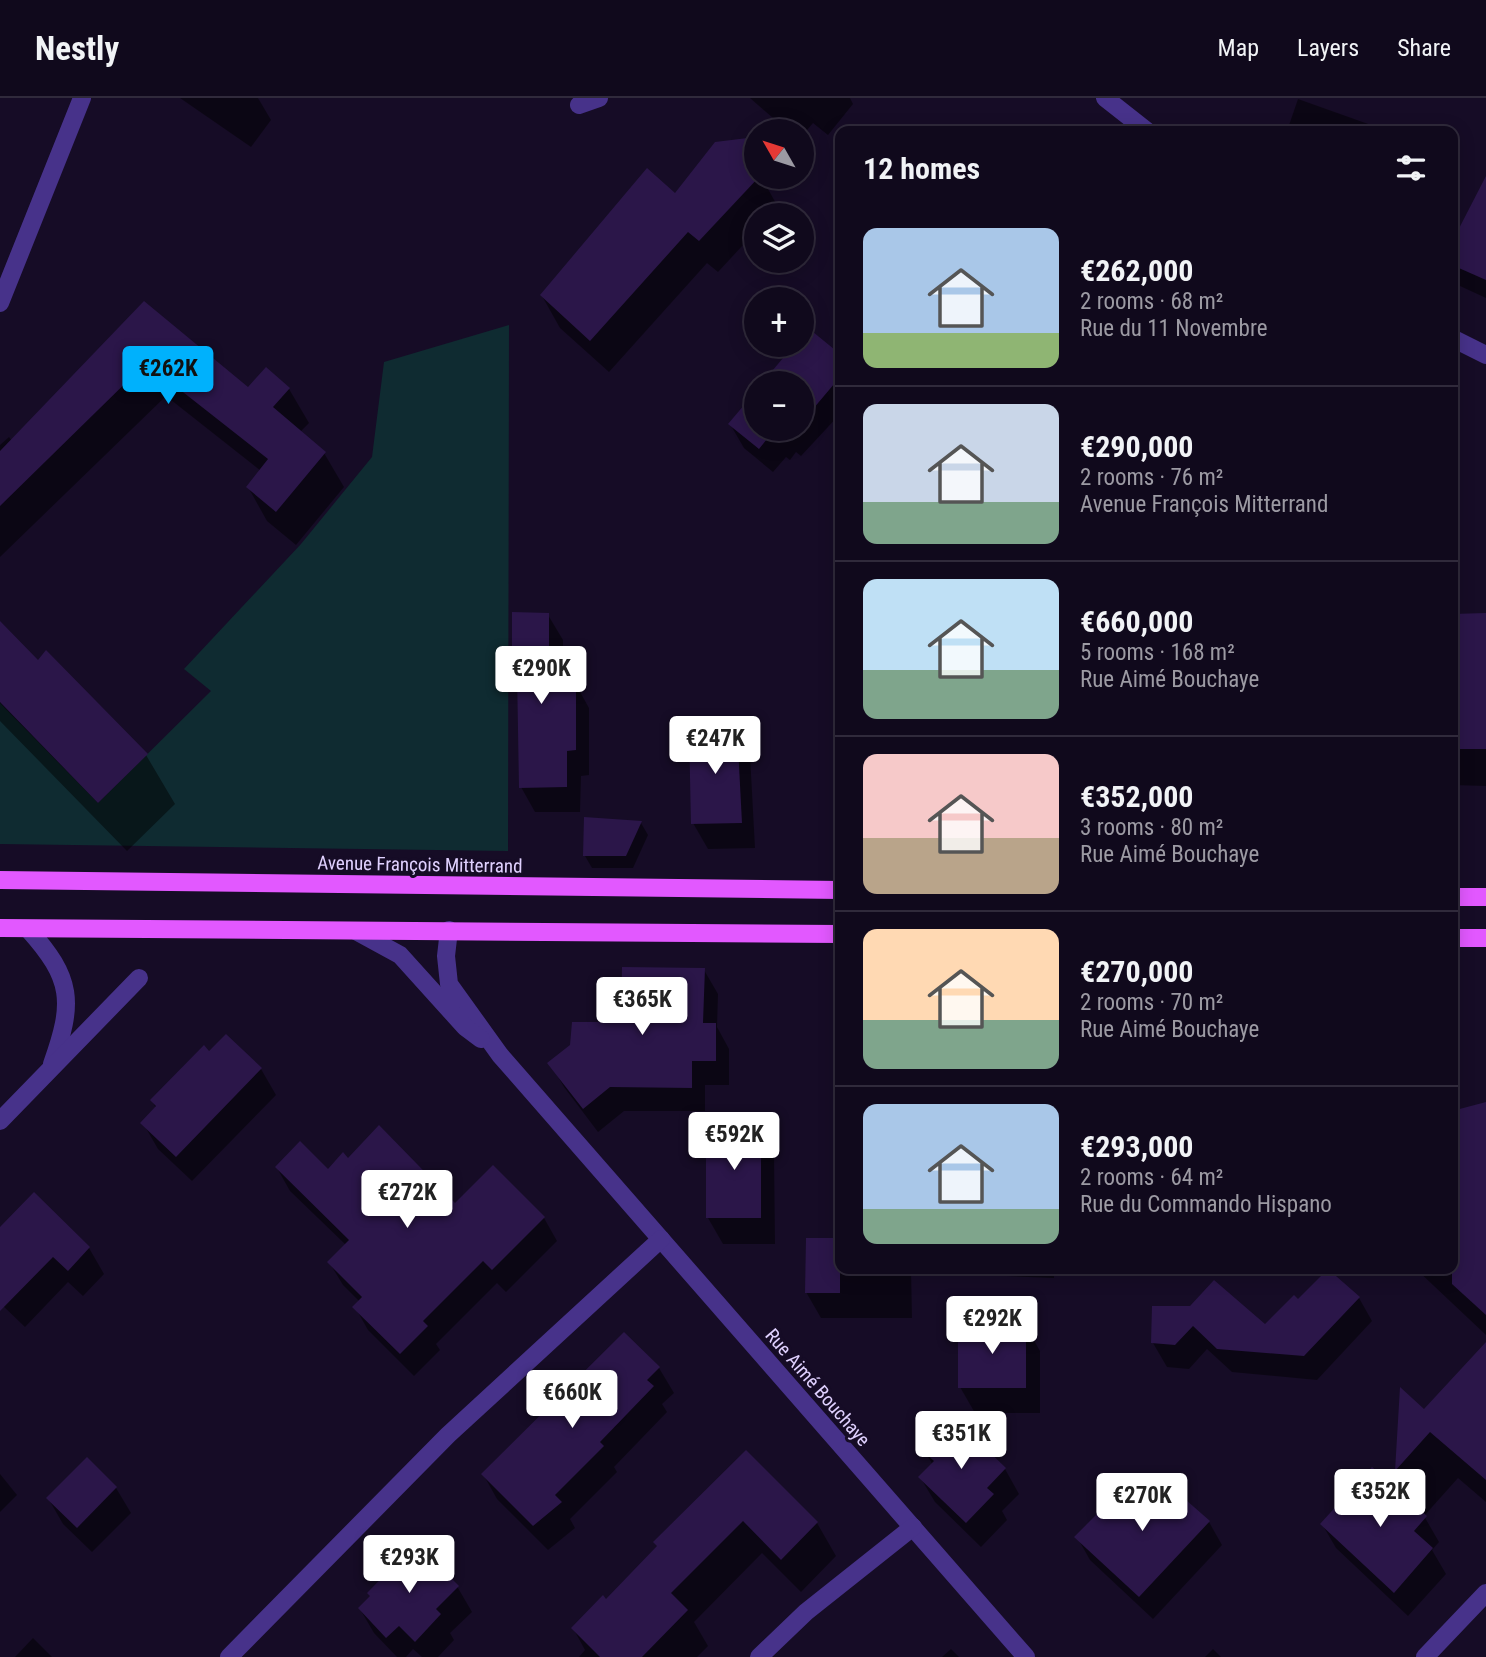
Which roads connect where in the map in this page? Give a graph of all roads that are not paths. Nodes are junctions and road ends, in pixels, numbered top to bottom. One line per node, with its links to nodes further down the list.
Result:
1 (82, 98): 6 (street)
2 (599, 98): 4 (street)
3 (1105, 98): 5 (street)
4 (579, 105)
5 (1141, 126)
6 (0, 303)
7 (1458, 341): 8 (street)
8 (1486, 355)
9 (0, 880): 10 (main road, Avenue François Mitterrand)
10 (835, 890)
11 (1458, 897): 12 (main road)
12 (1486, 897)
13 (0, 928): 14 (main road)
14 (28, 929): 15 (main road); 22 (street)
15 (355, 930): 16 (main road); 21 (street)
16 (449, 930): 17 (main road); 21 (street, Rue Aimé Bouchaye)
17 (835, 934)
18 (1458, 938): 19 (main road)
19 (1486, 938)
20 (139, 978): 22 (street)
21 (500, 1055): 24 (street, Rue Aimé Bouchaye)
22 (50, 1069): 23 (street)
23 (0, 1121)
24 (661, 1239): 25 (street, Rue Aimé Bouchaye); 27 (street)
25 (913, 1527): 28 (street); 29 (street, Rue Aimé Bouchaye)
26 (1486, 1593): 30 (street)
27 (229, 1657)
28 (759, 1657)
29 (1026, 1657)
30 (1425, 1657)

